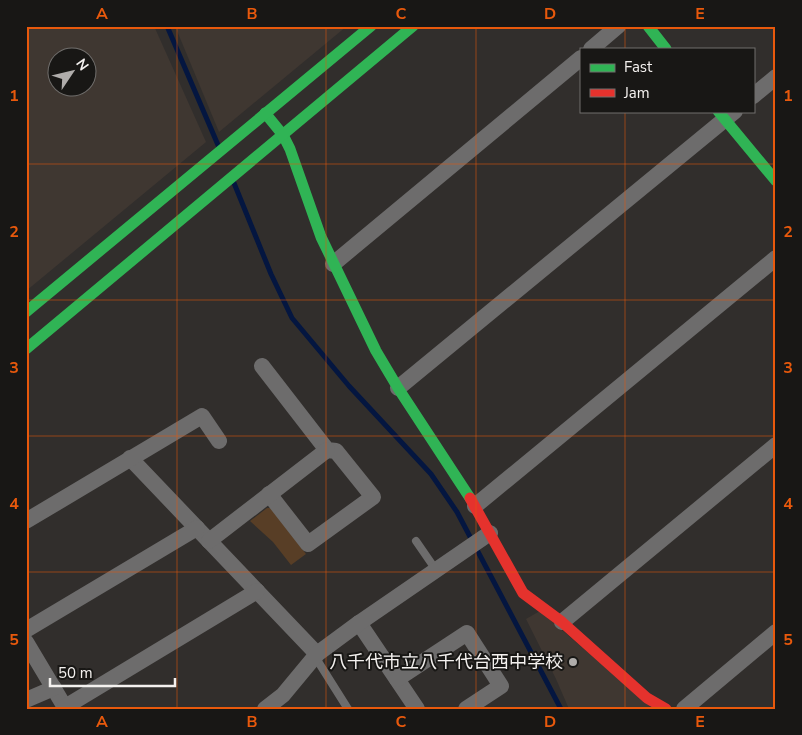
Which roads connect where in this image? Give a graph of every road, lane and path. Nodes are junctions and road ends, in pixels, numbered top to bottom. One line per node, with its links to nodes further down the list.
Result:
1 (371, 26): 10 (street)
2 (413, 26): 12 (street)
3 (618, 26): 5 (street)
4 (648, 26): 6 (street)
5 (592, 48)
6 (665, 48)
7 (580, 59): 15 (street)
8 (776, 77): 9 (street)
9 (754, 95)
10 (266, 113): 12 (street); 16 (street)
11 (726, 114): 13 (street); 19 (street)
12 (283, 135): 15 (street); 17 (street)
13 (776, 181)
14 (776, 258): 25 (street)
15 (333, 264): 19 (street)
16 (26, 312)
17 (26, 349)
18 (262, 366): 22 (street)
19 (398, 388): 25 (street)
20 (220, 440): 23 (street)
21 (776, 445): 33 (street)
22 (327, 450): 24 (street); 24 (street)
23 (130, 458): 26 (street); 27 (street)
24 (269, 494): 29 (street)
25 (475, 506): 28 (street)
26 (26, 521)
27 (197, 528): 29 (street); 35 (street)
28 (486, 536): 31 (street); 33 (street)
29 (209, 541): 32 (street)
30 (416, 541): 31 (lane)
31 (436, 570): 34 (street)
32 (257, 591): 38 (street); 42 (street)
33 (562, 622): 47 (street)
34 (359, 623): 38 (street); 39 (street)
35 (26, 630)
36 (776, 632): 48 (street)
37 (26, 642): 40 (street)
38 (317, 654): 43 (street); 44 (lane)
39 (397, 679): 45 (street); 46 (street)
40 (54, 688): 41 (street); 42 (street)
41 (26, 700)
42 (66, 708)
43 (265, 709)
44 (348, 709)
45 (417, 709)
46 (466, 709)
47 (666, 709)
48 (684, 709)

